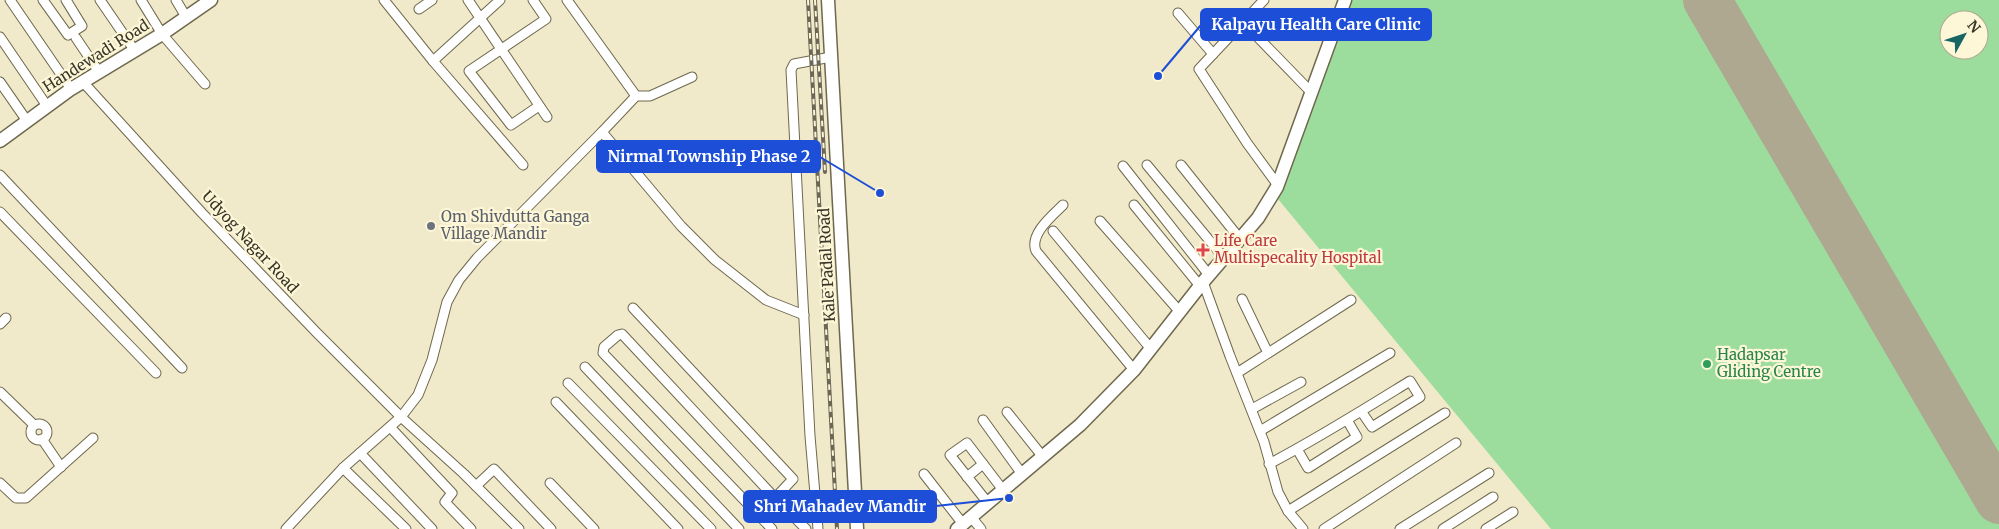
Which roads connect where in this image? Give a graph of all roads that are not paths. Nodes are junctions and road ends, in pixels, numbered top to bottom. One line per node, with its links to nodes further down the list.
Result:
1 (10, 0): 35 (street)
2 (43, 0): 3 (street)
3 (66, 0)
4 (100, 0): 26 (street)
5 (141, 0): 22 (street)
6 (176, 0): 19 (street)
7 (384, 0): 29 (street)
8 (432, 0): 17 (street)
9 (468, 0): 20 (street)
10 (500, 0): 20 (street)
11 (533, 0): 25 (street)
12 (567, 0): 37 (street)
13 (828, 0): 28 (street, Kale Padal Road)
14 (1264, 0): 21 (street)
15 (1345, 0): 36 (street)
16 (209, 1): 19 (street, Handewadi Road)
17 (419, 9)
18 (1178, 13): 27 (street)
19 (186, 17): 22 (street, Handewadi Road)
20 (480, 18): 25 (street); 29 (street)
21 (1244, 23): 27 (street); 36 (street)
22 (162, 34): 26 (street, Handewadi Road); 34 (street)
23 (0, 37): 38 (street)
24 (76, 38): 30 (street)
25 (501, 49): 39 (street); 39 (street)
26 (134, 51): 30 (street, Handewadi Road)
27 (1213, 54): 49 (street)
28 (831, 57): 62 (street); 120 (street, Kale Padal Road)
29 (433, 61): 44 (street)
30 (99, 72): 33 (street, Handewadi Road)
31 (692, 77): 37 (street)
32 (0, 82): 41 (street)
33 (83, 82): 35 (street, Handewadi Road); 79 (street, Udyog Nagar Road)
34 (205, 84)
35 (71, 89): 38 (street, Handewadi Road)
36 (1311, 92): 49 (street)
37 (636, 96): 42 (street)
38 (47, 106): 41 (street, Handewadi Road)
39 (539, 106): 40 (street)
40 (547, 117)
41 (27, 121): 43 (street, Handewadi Road)
42 (602, 132): 62 (street); 79 (street)
43 (1, 138)
44 (523, 164)
45 (1147, 164): 56 (street)
46 (1181, 165): 55 (street)
47 (1123, 166): 57 (street)
48 (0, 176): 67 (street)
49 (1277, 185): 55 (street)
50 (1063, 204): 68 (street)
51 (1134, 205): 57 (street)
52 (0, 212): 69 (street)
53 (1100, 221): 61 (street)
54 (1053, 231): 63 (street)
55 (1240, 239): 56 (street)
56 (1224, 258): 57 (street)
57 (1204, 281): 61 (street); 70 (street)
58 (1242, 299): 64 (street)
59 (1351, 300): 64 (street)
60 (633, 308): 102 (street)
61 (1180, 312): 63 (street)
62 (804, 315): 119 (street)
63 (1151, 349): 68 (street)
64 (1268, 353): 70 (street)
65 (1390, 353): 83 (street)
66 (585, 367): 116 (street)
67 (182, 368)
68 (1134, 370): 88 (street)
69 (156, 373)
70 (1237, 373): 75 (street)
71 (1302, 382): 75 (street)
72 (568, 384): 115 (street)
73 (0, 392): 91 (street)
74 (556, 402): 114 (street)
75 (1252, 410): 83 (street)
76 (1362, 411): 76 (street); 81 (street)
77 (1007, 412): 88 (street)
78 (1446, 413): 104 (street)
79 (401, 417): 82 (street); 98 (street, Udyog Nagar Road)
80 (983, 420): 94 (street)
81 (1347, 420): 86 (street); 86 (street)
82 (390, 428): 87 (street); 110 (street)
83 (1260, 431): 90 (street)
84 (93, 438): 91 (street)
85 (1456, 442): 123 (street)
86 (1297, 449): 90 (street)
87 (360, 453): 92 (street); 109 (street)
88 (1043, 456): 94 (street)
89 (983, 464): 96 (street); 96 (street); 100 (street)
90 (1269, 464): 104 (street)
91 (61, 467): 99 (street)
92 (343, 468): 107 (street); 108 (street)
93 (924, 474): 106 (street)
94 (1022, 474): 100 (street)
95 (1489, 474): 124 (street)
96 (968, 476): 103 (street)
97 (550, 483): 113 (street)
98 (476, 486): 111 (street, Udyog Nagar Road); 112 (street)
99 (2, 487)
100 (1003, 490): 103 (street)
101 (1493, 497): 125 (street)
102 (775, 498): 117 (street); 118 (street)
103 (988, 502): 106 (street)
104 (1288, 511): 122 (street)
105 (1513, 512): 126 (street)
106 (964, 523): 121 (street)
107 (286, 529)
108 (406, 529)
109 (432, 529)
110 (471, 529)
111 (519, 529)
112 (551, 529)
113 (594, 529)
114 (678, 529)
115 (711, 529)
116 (740, 529)
117 (772, 529)
118 (806, 529)
119 (818, 529)
120 (857, 529)
121 (981, 529)
122 (1302, 529)
123 (1324, 529)
124 (1400, 529)
125 (1443, 529)
126 (1486, 529)

